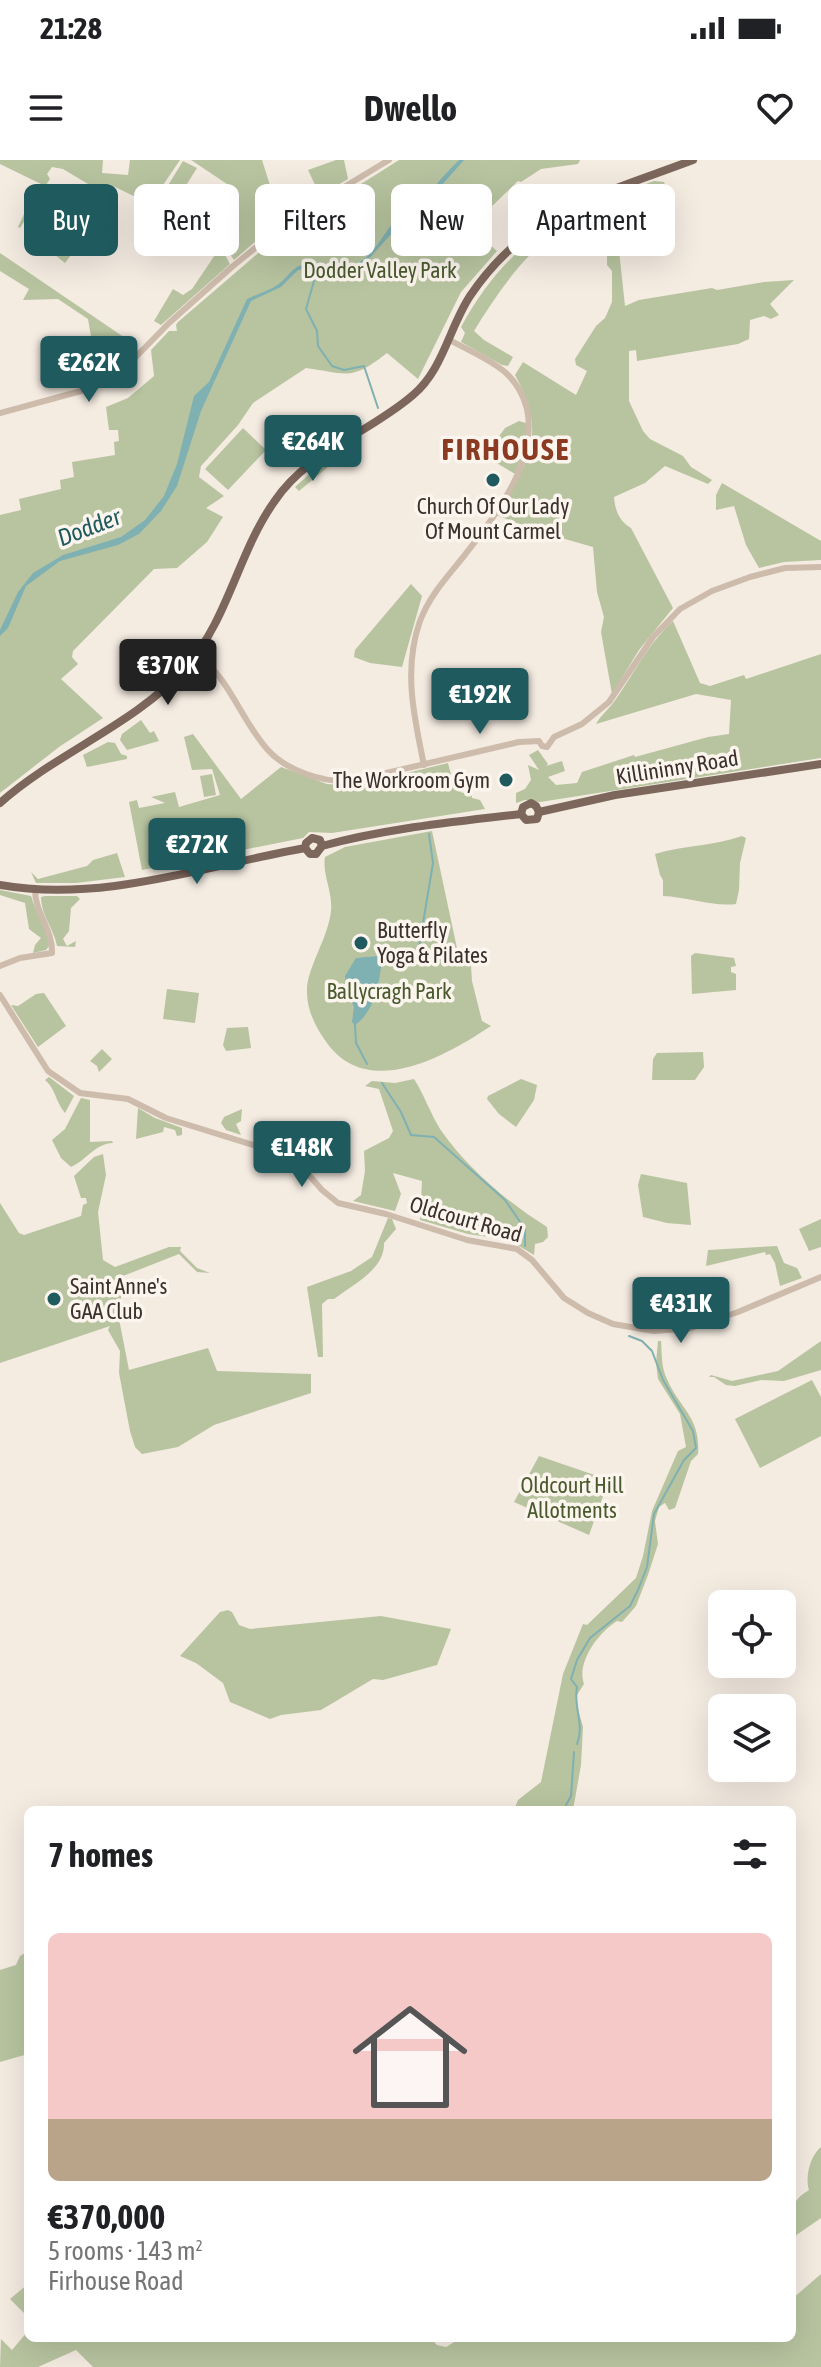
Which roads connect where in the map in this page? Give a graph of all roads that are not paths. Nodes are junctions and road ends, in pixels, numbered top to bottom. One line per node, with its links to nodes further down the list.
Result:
1 (389, 160): 4 (street)
2 (693, 160): 3 (main road)
3 (448, 339): 6 (main road); 8 (street)
4 (0, 413)
5 (821, 567): 8 (street)
6 (197, 654): 8 (street); 9 (main road)
7 (821, 764): 11 (main road, Killininny Road)
8 (424, 765)
9 (0, 803)
10 (0, 885): 11 (main road, Killininny Road)
11 (35, 890): 12 (street)
12 (0, 966)
13 (0, 995): 14 (street, Oldcourt Road)
14 (821, 1277)

